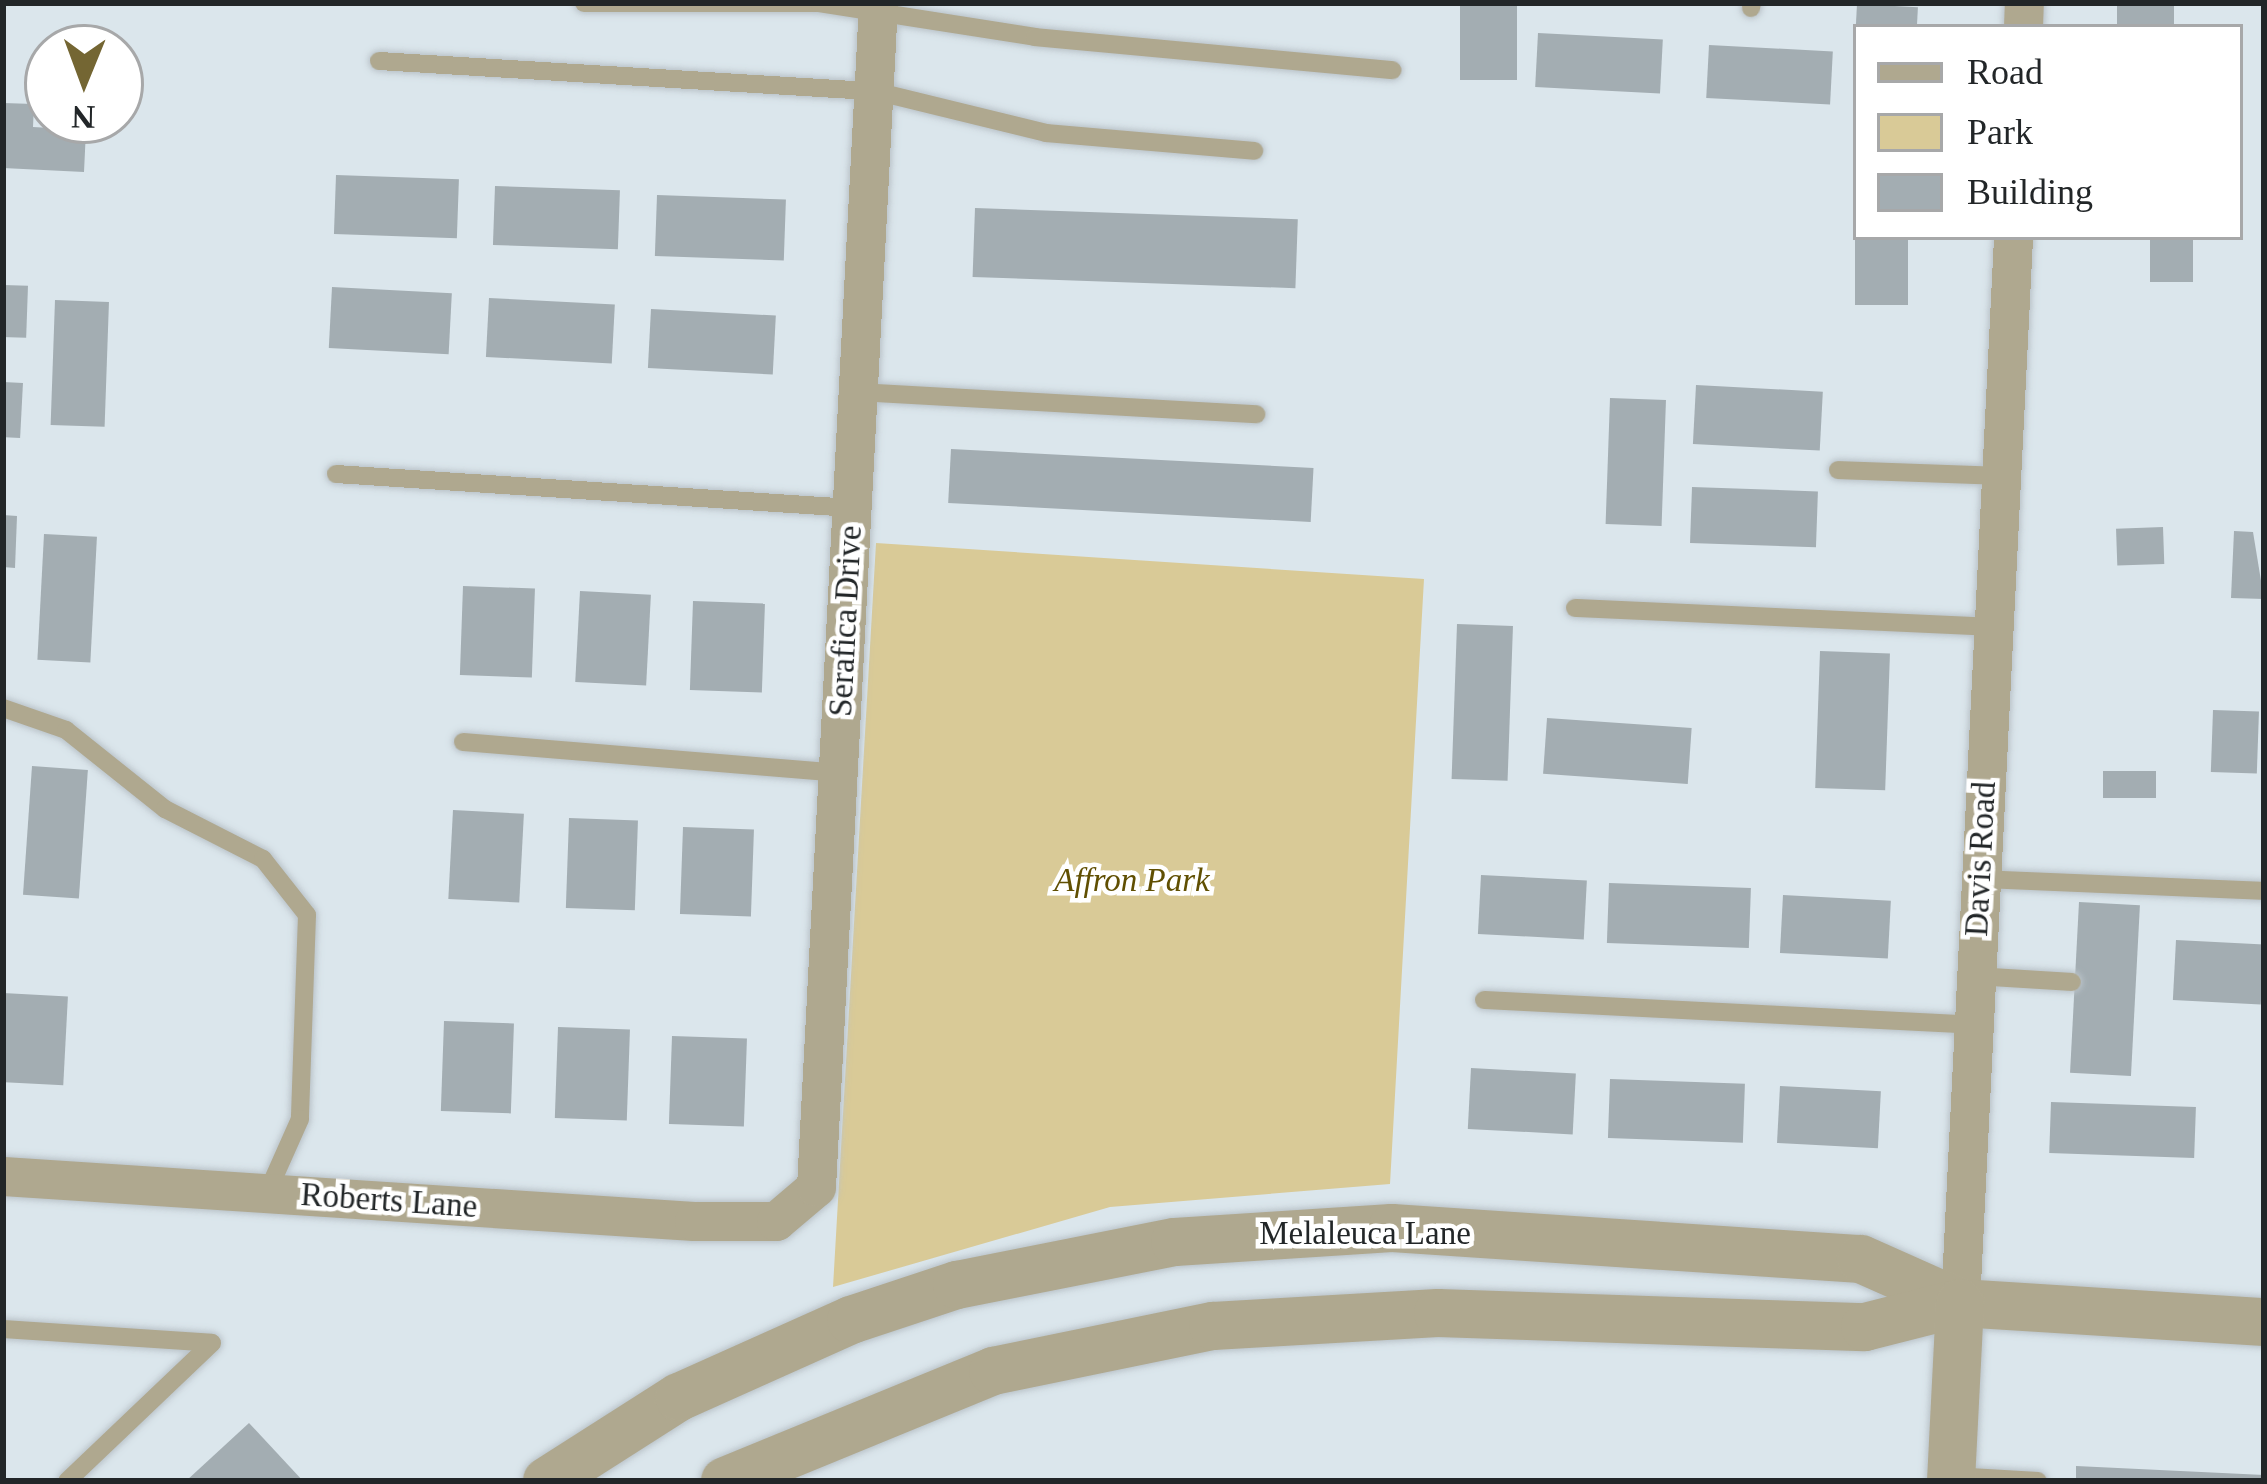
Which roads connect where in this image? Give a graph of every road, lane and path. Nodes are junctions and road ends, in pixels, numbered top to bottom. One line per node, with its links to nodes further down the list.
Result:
1 (584, 3): 2 (lane)
2 (878, 7): 4 (lane); 5 (street, Serafica Drive)
3 (380, 62): 5 (lane)
4 (1392, 70)
5 (874, 91): 6 (lane); 8 (street, Serafica Drive)
6 (1254, 151)
7 (2013, 240): 12 (street, Davis Road)
8 (858, 392): 9 (lane); 13 (street, Serafica Drive)
9 (1256, 414)
10 (1838, 470): 12 (lane)
11 (336, 474): 13 (lane)
12 (2001, 476): 15 (street, Davis Road)
13 (852, 508): 18 (street, Serafica Drive)
14 (1575, 608): 15 (lane)
15 (1992, 627): 19 (street, Davis Road)
16 (3, 708): 26 (lane)
17 (463, 742): 18 (lane)
18 (838, 773): 27 (street, Serafica Drive)
19 (1981, 878): 20 (lane); 21 (street, Davis Road)
20 (2264, 891)
21 (1976, 976): 22 (lane); 24 (street, Davis Road)
22 (2072, 982)
23 (1484, 1000): 24 (lane)
24 (1974, 1025): 28 (street, Davis Road)
25 (3, 1176): 26 (street, Roberts Lane)
26 (267, 1193): 27 (street, Roberts Lane)
27 (776, 1221)
28 (1960, 1303): 29 (street, Melaleuca Lane); 31 (street, Davis Road); 33 (street, Melaleuca Lane); 34 (street, Melaleuca Lane)
29 (2264, 1322)
30 (3, 1329): 32 (lane)
31 (1952, 1478): 35 (lane)
32 (67, 1481)
33 (547, 1481)
34 (725, 1481)
35 (2038, 1481)

